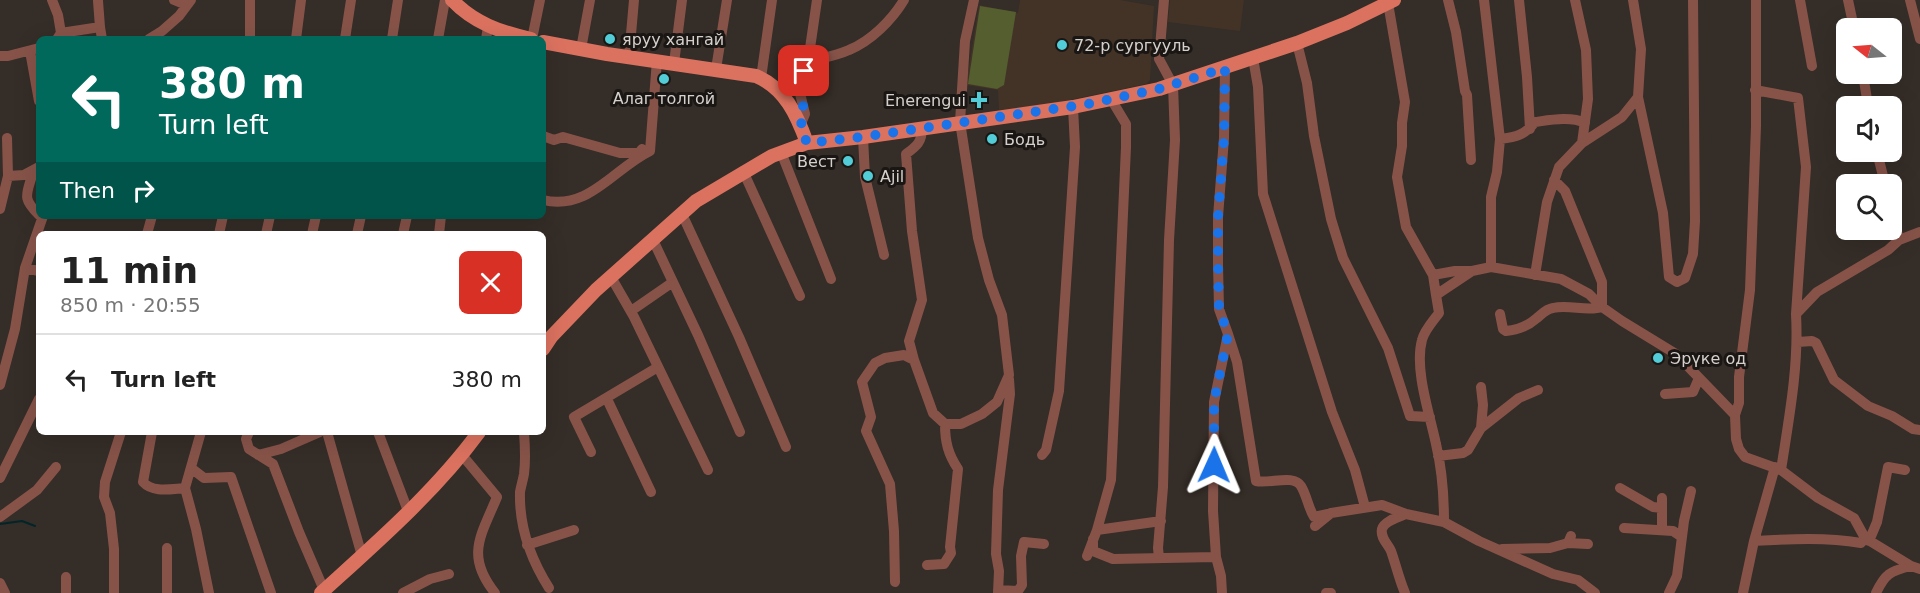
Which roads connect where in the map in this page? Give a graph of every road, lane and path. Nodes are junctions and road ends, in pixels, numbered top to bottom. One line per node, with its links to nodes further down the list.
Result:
1 (52, 0): 35 (street)
2 (174, 0): 31 (street)
3 (250, 0): 38 (street)
4 (301, 0): 39 (street)
5 (351, 0): 40 (street)
6 (398, 0): 41 (street)
7 (445, 0): 42 (street)
8 (452, 0): 34 (main road)
9 (540, 0): 44 (street)
10 (590, 0): 49 (street)
11 (634, 0): 51 (street)
12 (682, 0): 55 (street)
13 (727, 0): 58 (street)
14 (772, 0): 60 (street)
15 (817, 0): 54 (street)
16 (904, 0): 54 (street)
17 (1164, 0): 61 (street)
18 (1448, 0): 79 (street)
19 (1484, 0): 74 (street)
20 (1519, 0): 70 (street)
21 (1575, 0): 67 (street)
22 (1633, 0): 63 (street)
23 (1693, 0): 63 (street)
24 (1756, 0): 62 (street)
25 (1800, 0): 56 (street)
26 (1848, 0): 32 (street)
27 (1910, 0): 45 (street)
28 (98, 1): 33 (street)
29 (973, 1): 66 (street)
30 (1391, 2): 47 (main road); 99 (street)
31 (189, 3): 37 (street)
32 (1852, 18)
33 (99, 27): 35 (street); 36 (street)
34 (487, 33): 43 (main road)
35 (59, 36)
36 (101, 36)
37 (155, 36)
38 (250, 36)
39 (296, 36)
40 (345, 36)
41 (392, 36)
42 (439, 36)
43 (509, 36)
44 (532, 36)
45 (1920, 39)
46 (546, 43): 49 (main road)
47 (1297, 43): 52 (main road); 123 (street)
48 (34, 49): 50 (street); 59 (street)
49 (581, 49): 51 (main road)
50 (0, 56)
51 (629, 57): 53 (main road)
52 (1253, 58): 57 (main road); 153 (street)
53 (657, 60): 55 (main road); 75 (street)
54 (808, 62): 68 (street)
55 (674, 63): 58 (main road)
56 (1812, 66)
57 (1225, 68): 61 (main road); 109 (street)
58 (716, 69): 60 (main road)
59 (36, 70)
60 (761, 78): 68 (main road)
61 (1173, 85): 64 (main road); 158 (street)
62 (1755, 90): 108 (street); 122 (street)
63 (1638, 97): 77 (street)
64 (1112, 99): 65 (main road); 164 (street)
65 (1073, 107): 66 (main road); 141 (street)
66 (960, 122): 69 (main road); 114 (street)
67 (1585, 123): 70 (street); 77 (street)
68 (800, 126): 76 (main road)
69 (922, 128): 72 (main road); 112 (street)
70 (1530, 129): 74 (street)
71 (546, 137): 75 (street)
72 (862, 137): 76 (main road); 93 (street)
73 (7, 138): 82 (street)
74 (1500, 139): 94 (street)
75 (650, 140): 84 (street)
76 (807, 143): 78 (main road)
77 (1582, 143): 83 (street)
78 (781, 152): 81 (main road); 101 (street)
79 (1471, 160)
80 (36, 170): 82 (street); 86 (street)
81 (743, 171): 87 (main road); 104 (street)
82 (8, 176): 85 (street)
83 (1554, 180): 98 (street); 105 (street)
84 (546, 200)
85 (0, 209)
86 (36, 211)
87 (682, 214): 91 (main road); 137 (street)
88 (36, 232): 95 (street)
89 (1917, 235): 90 (street)
90 (1902, 239)
91 (653, 240): 100 (main road); 102 (street)
92 (1899, 240): 108 (street)
93 (884, 255)
94 (1491, 267): 97 (street); 98 (street)
95 (25, 268): 96 (street); 116 (street)
96 (36, 270)
97 (1472, 271): 99 (street); 103 (street)
98 (1536, 274): 105 (street)
99 (1433, 275): 103 (street)
100 (611, 277): 106 (street); 111 (main road)
101 (831, 279)
102 (673, 282): 106 (street); 127 (street)
103 (1436, 295): 123 (street)
104 (800, 296)
105 (1602, 307): 107 (street); 115 (street)
106 (631, 312): 113 (street)
107 (1500, 314)
108 (1796, 314): 110 (street)
109 (1228, 334): 155 (street); 175 (street)
110 (1798, 342): 126 (street); 145 (street)
111 (546, 345)
112 (914, 360): 124 (street); 181 (street)
113 (658, 368): 120 (street); 146 (street)
114 (1009, 375): 124 (street); 185 (street)
115 (1699, 378): 119 (street); 122 (street)
116 (0, 385)
117 (1481, 387): 125 (street)
118 (1538, 390): 125 (street)
119 (1665, 394)
120 (607, 399): 138 (street); 152 (street)
121 (36, 405): 148 (street)
122 (1735, 416): 145 (street)
123 (1430, 417): 142 (street)
124 (945, 424): 177 (street)
125 (1481, 428): 142 (street)
126 (1920, 430)
127 (740, 432)
128 (120, 435): 188 (street)
129 (151, 435): 149 (street)
130 (200, 435): 144 (street)
131 (248, 435): 139 (street)
132 (314, 435): 139 (street)
133 (328, 435): 173 (street)
134 (379, 435): 154 (street)
135 (477, 435): 140 (main road)
136 (524, 435): 170 (street)
137 (786, 447)
138 (591, 452)
139 (258, 455): 184 (street)
140 (462, 455): 154 (main road); 193 (street)
141 (1042, 455)
142 (1438, 456): 159 (street)
143 (56, 467): 157 (street)
144 (191, 468): 149 (street); 191 (street)
145 (1778, 468): 166 (street); 167 (street)
146 (708, 470)
147 (1905, 470): 166 (street)
148 (0, 478)
149 (185, 488): 190 (street)
150 (1620, 488): 163 (street)
151 (1691, 491): 165 (street)
152 (651, 492)
153 (1365, 507): 155 (street); 156 (street)
154 (408, 511): 173 (main road)
155 (1331, 513): 160 (street)
156 (1406, 514): 159 (street); 197 (street)
157 (0, 517)
158 (1161, 521): 164 (street); 176 (street)
159 (1444, 522): 172 (street)
160 (1315, 526)
161 (1624, 528): 163 (street)
162 (574, 530): 170 (street)
163 (1662, 530): 165 (street)
164 (1095, 534): 174 (street); 176 (street)
165 (1682, 537): 199 (street)
166 (1867, 539): 167 (street); 178 (street)
167 (1754, 542): 200 (street)
168 (1044, 544): 185 (street)
169 (1588, 544): 172 (street)
170 (527, 545): 183 (street)
171 (167, 548): 189 (street)
172 (1499, 550): 198 (street)
173 (362, 556): 184 (main road)
174 (1087, 556)
175 (1216, 557): 176 (street); 194 (street)
176 (1159, 558)
177 (927, 565)
178 (1915, 568): 201 (street)
179 (449, 574): 192 (street)
180 (66, 577): 187 (street)
181 (896, 582)
182 (0, 583): 186 (street)
183 (549, 588)
184 (323, 591)
185 (998, 591)
186 (5, 593)
187 (66, 593)
188 (114, 593)
189 (167, 593)
190 (209, 593)
191 (271, 593)
192 (403, 593)
193 (495, 593)
194 (1222, 593)
195 (1326, 593): 196 (street)
196 (1331, 593)
197 (1405, 593)
198 (1595, 593)
199 (1669, 593)
200 (1743, 593)
201 (1876, 593)

